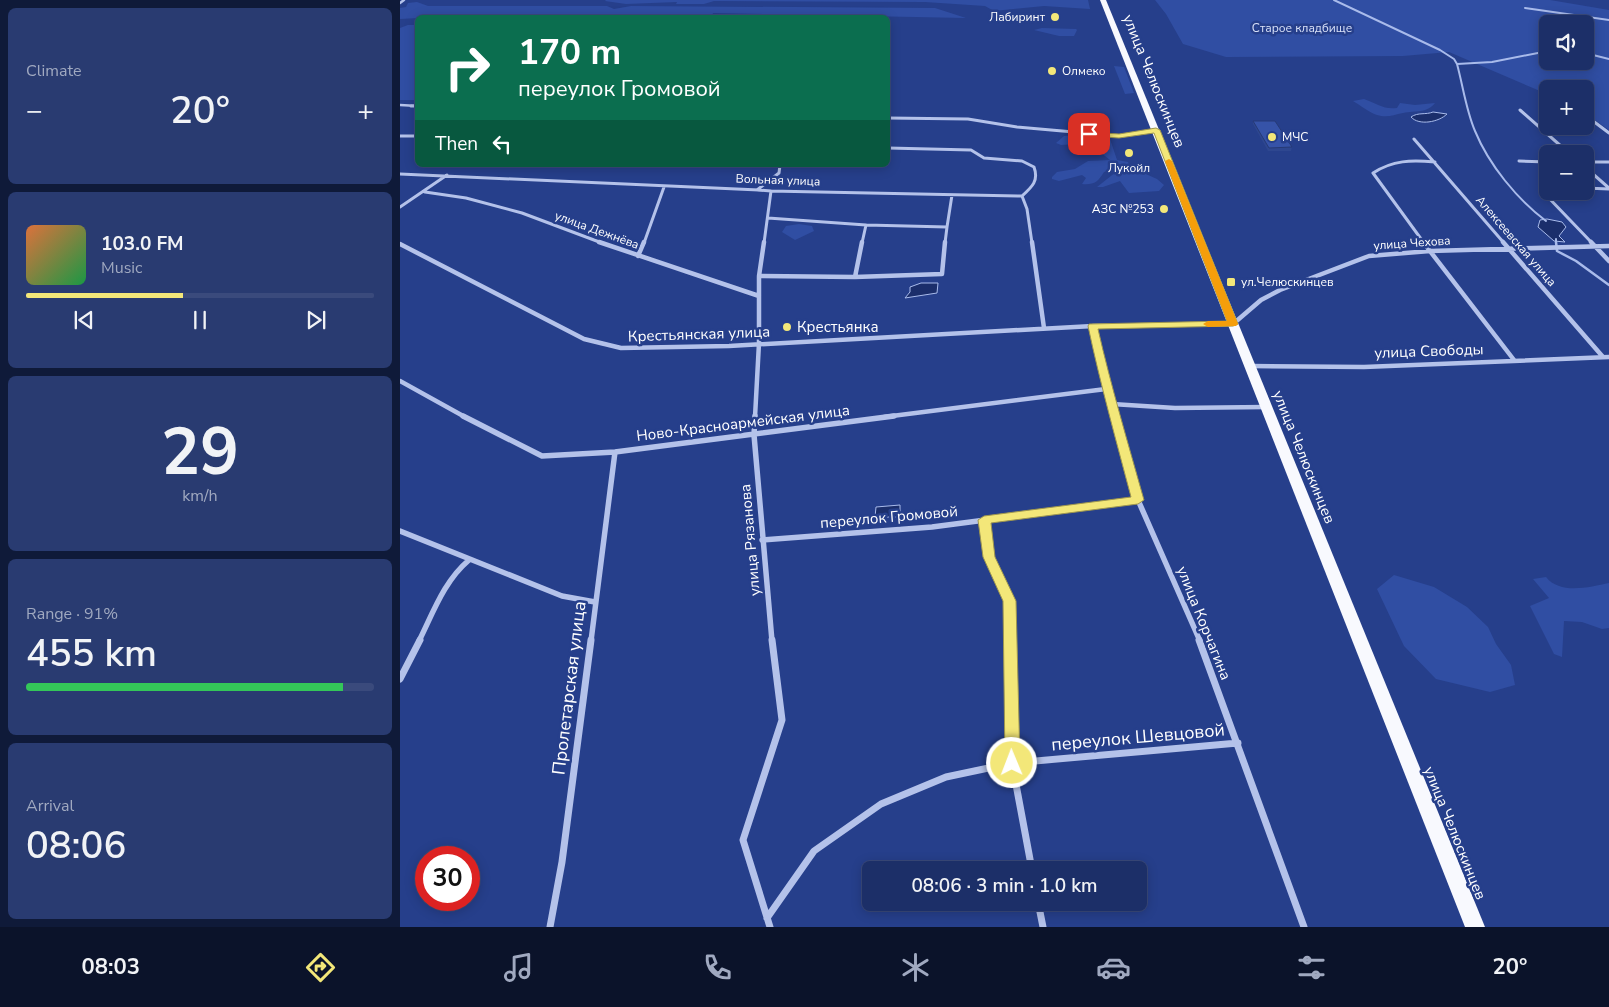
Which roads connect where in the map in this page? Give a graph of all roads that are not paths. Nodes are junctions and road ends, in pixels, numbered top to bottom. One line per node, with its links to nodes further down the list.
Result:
1 (404, 0): 3 (street)
2 (1103, 0): 9 (main road, улица Челюскинцев)
3 (400, 3)
4 (400, 105): 5 (street)
5 (415, 106)
6 (1520, 110): 14 (street)
7 (890, 118): 9 (street)
8 (1594, 122): 10 (street)
9 (1156, 130): 48 (main road, улица Челюскинцев)
10 (1609, 133)
11 (400, 136): 12 (street)
12 (415, 136)
13 (1414, 139): 17 (street, Алексеевская улица)
14 (1560, 145)
15 (890, 148): 32 (street)
16 (1519, 161): 18 (street)
17 (1435, 162): 41 (street, Алексеевская улица); 42 (street)
18 (1539, 162)
19 (1594, 162): 20 (street)
20 (1609, 162)
21 (780, 167): 28 (street)
22 (400, 174): 23 (street, Вольная улица)
23 (448, 175): 25 (street, Вольная улица); 30 (street)
24 (1594, 175): 27 (street)
25 (664, 187): 28 (street, Вольная улица); 43 (street)
26 (1594, 188): 27 (street)
27 (1609, 188)
28 (757, 190): 29 (street)
29 (771, 191): 31 (street, Вольная улица); 35 (street, улица Рязанова)
30 (425, 192): 34 (street); 43 (street, улица Дежнёва)
31 (952, 195): 32 (street, Вольная улица); 37 (street)
32 (1022, 196): 50 (street)
33 (1551, 200): 40 (street)
34 (400, 207)
35 (768, 218): 36 (street); 45 (street, улица Рязанова)
36 (866, 224): 37 (street); 46 (street)
37 (947, 226): 46 (street)
38 (400, 244): 51 (street, Крестьянская улица)
39 (1609, 246): 40 (street, улица Чехова)
40 (1595, 247): 41 (street, улица Чехова); 44 (street)
41 (1510, 249): 42 (street, улица Чехова); 52 (street, Алексеевская улица)
42 (1430, 251): 48 (street, улица Чехова); 54 (street)
43 (638, 256): 47 (street, улица Дежнёва)
44 (1609, 261)
45 (759, 276): 46 (street); 47 (street, улица Рязанова)
46 (855, 277)
47 (759, 296): 51 (street, улица Рязанова)
48 (1233, 324): 49 (street, Крестьянская улица); 55 (main road, улица Челюскинцев)
49 (1093, 326): 50 (street, Крестьянская улица); 57 (street, улица Корчагина)
50 (1044, 328): 51 (street, Крестьянская улица)
51 (759, 343): 60 (street, улица Рязанова)
52 (1602, 357): 53 (street, улица Свободы); 54 (street, улица Свободы)
53 (1609, 357)
54 (1514, 360): 55 (street, улица Свободы)
55 (1251, 366): 59 (main road, улица Челюскинцев)
56 (400, 381): 61 (street, Ново-Красноармейская улица)
57 (1106, 389): 58 (street, улица Корчагина); 60 (street, Ново-Красноармейская улица)
58 (1112, 404): 59 (street); 62 (street, улица Корчагина)
59 (1266, 407): 78 (main road, улица Челюскинцев)
60 (754, 435): 61 (street, Ново-Красноармейская улица); 65 (street, улица Рязанова)
61 (615, 452): 67 (street, Пролетарская улица)
62 (1138, 500): 63 (street, переулок Громовой); 69 (street, улица Корчагина)
63 (984, 520): 65 (street, переулок Громовой); 70 (street)
64 (400, 531): 66 (street)
65 (762, 540): 73 (street, улица Рязанова)
66 (469, 560): 67 (street); 68 (street)
67 (595, 602): 74 (street, Пролетарская улица)
68 (400, 678)
69 (1238, 743): 70 (street, переулок Шевцовой); 77 (street, улица Корчагина)
70 (1012, 763): 71 (street); 73 (street, переулок Шевцовой)
71 (1030, 861)
72 (1040, 911): 76 (street)
73 (767, 918): 75 (street, улица Рязанова)
74 (550, 927)
75 (770, 927)
76 (1043, 927)
77 (1304, 927)
78 (1474, 927)

